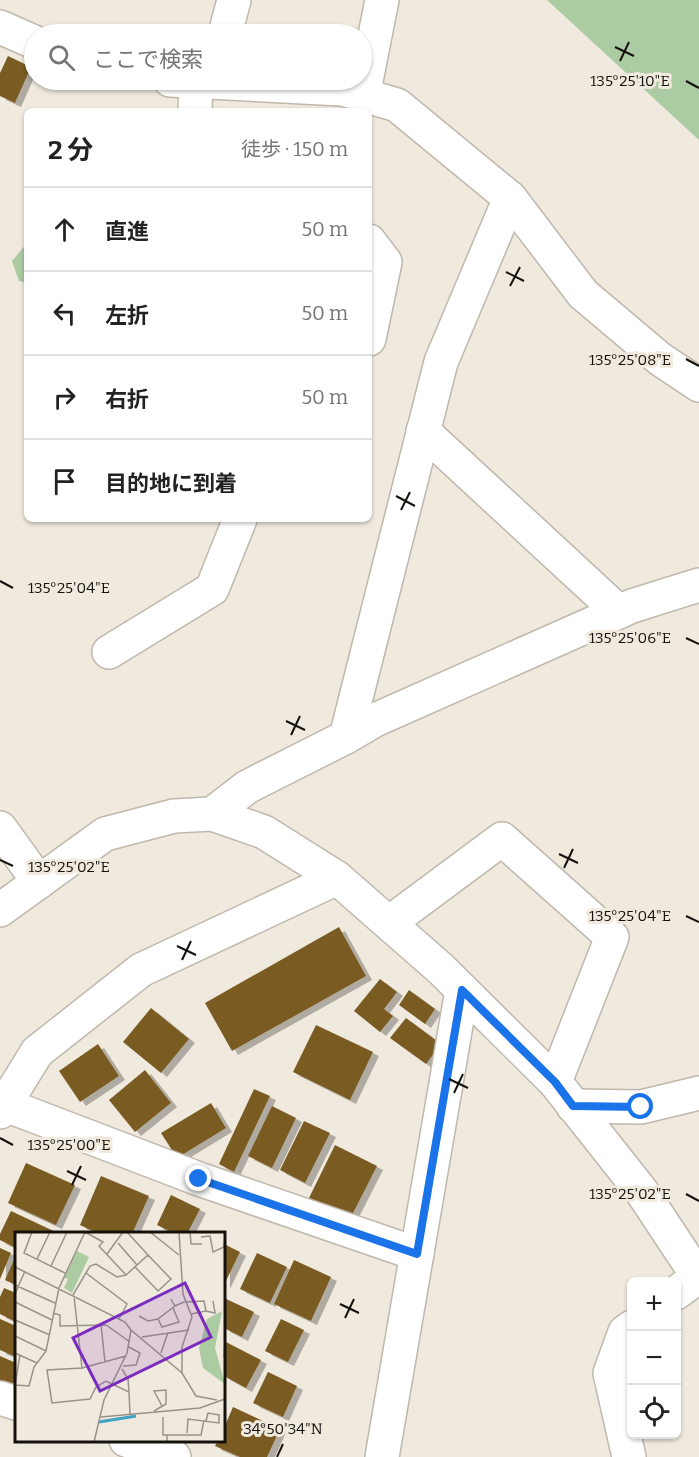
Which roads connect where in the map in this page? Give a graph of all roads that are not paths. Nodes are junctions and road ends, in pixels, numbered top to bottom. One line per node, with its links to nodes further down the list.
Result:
1 (234, 0): 3 (street)
2 (382, 0): 6 (street)
3 (228, 24)
4 (0, 27): 5 (street)
5 (24, 38)
6 (372, 51)
7 (345, 90): 9 (street)
8 (364, 90): 9 (street)
9 (363, 96): 10 (street)
10 (510, 198): 13 (street); 14 (street)
11 (372, 245): 12 (street)
12 (372, 325)
13 (699, 385)
14 (423, 431): 17 (street); 19 (street)
15 (239, 522): 18 (street)
16 (699, 585): 17 (street)
17 (619, 612): 19 (street)
18 (109, 652)
19 (346, 737): 20 (street)
20 (212, 814): 22 (street); 23 (street)
21 (0, 828): 23 (street)
22 (337, 878): 25 (street); 29 (street)
23 (39, 882): 24 (street)
24 (0, 910)
25 (389, 923): 26 (street); 28 (street)
26 (462, 990): 28 (street); 30 (street)
27 (699, 1093): 28 (street)
28 (564, 1094): 31 (street)
29 (2, 1108): 30 (street)
30 (417, 1254): 37 (street)
31 (693, 1281)
32 (627, 1331): 38 (street)
33 (0, 1398): 34 (street)
34 (15, 1403)
35 (132, 1442): 36 (street)
36 (174, 1457)
37 (382, 1457)
38 (628, 1457)

